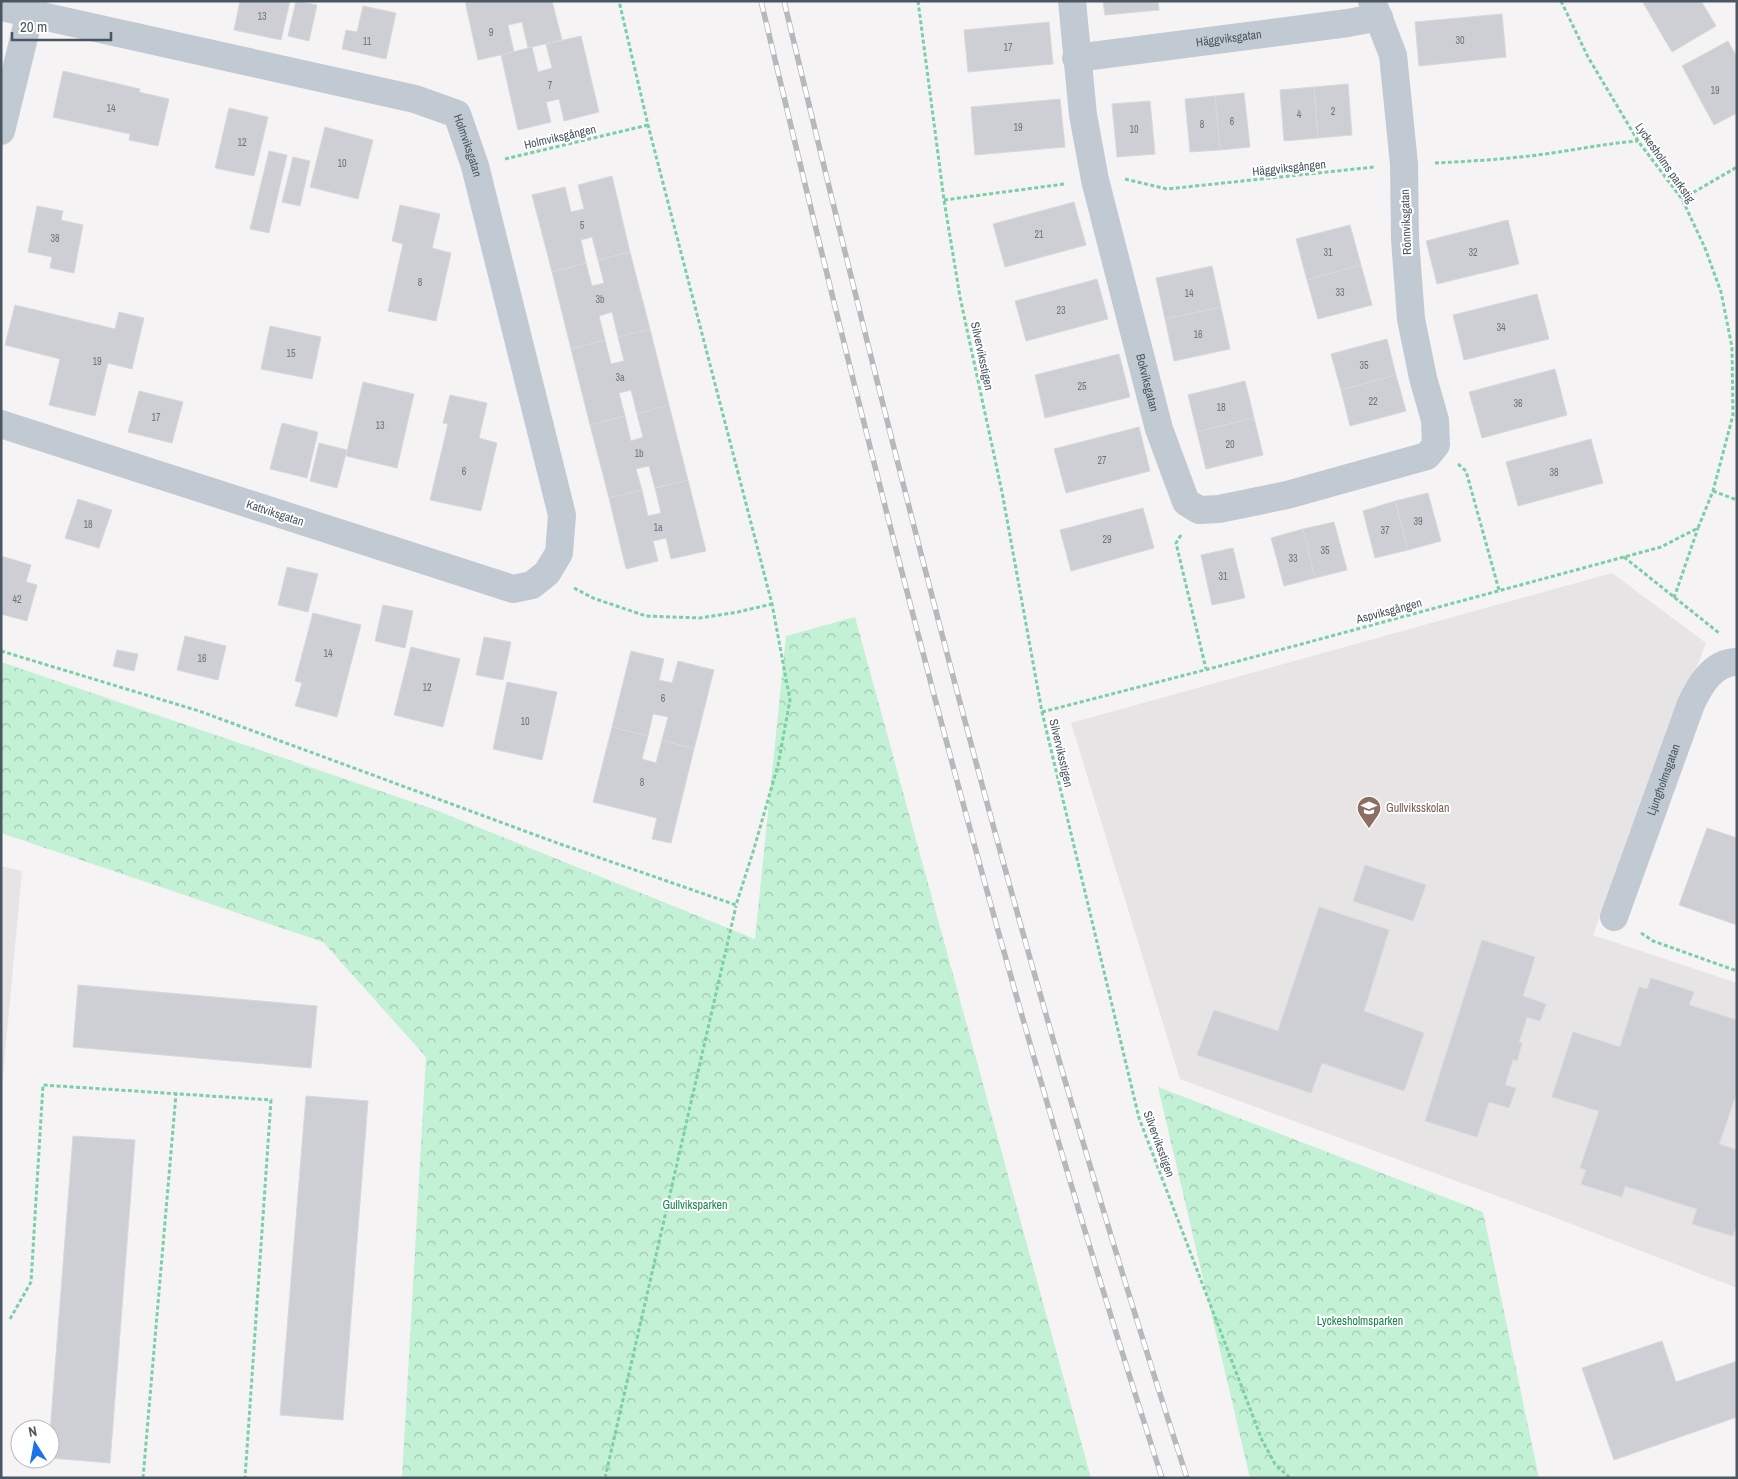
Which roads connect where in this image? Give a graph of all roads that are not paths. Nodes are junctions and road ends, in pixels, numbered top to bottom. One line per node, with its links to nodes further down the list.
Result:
1 (1072, 1): 5 (street, Bokviksgatan)
2 (1, 7): 3 (street, Holmviksgatan)
3 (31, 8): 6 (street); 9 (street, Holmviksgatan)
4 (1376, 9): 5 (street, Häggviksgatan); 8 (street, Rönnviksgatan)
5 (1076, 58): 8 (street, Bokviksgatan)
6 (1, 131)
7 (1, 424): 9 (street, Kattviksgatan)
8 (1199, 510)
9 (547, 573)
10 (1736, 662): 11 (street, Ljungholmsgatan)
11 (1614, 917)

